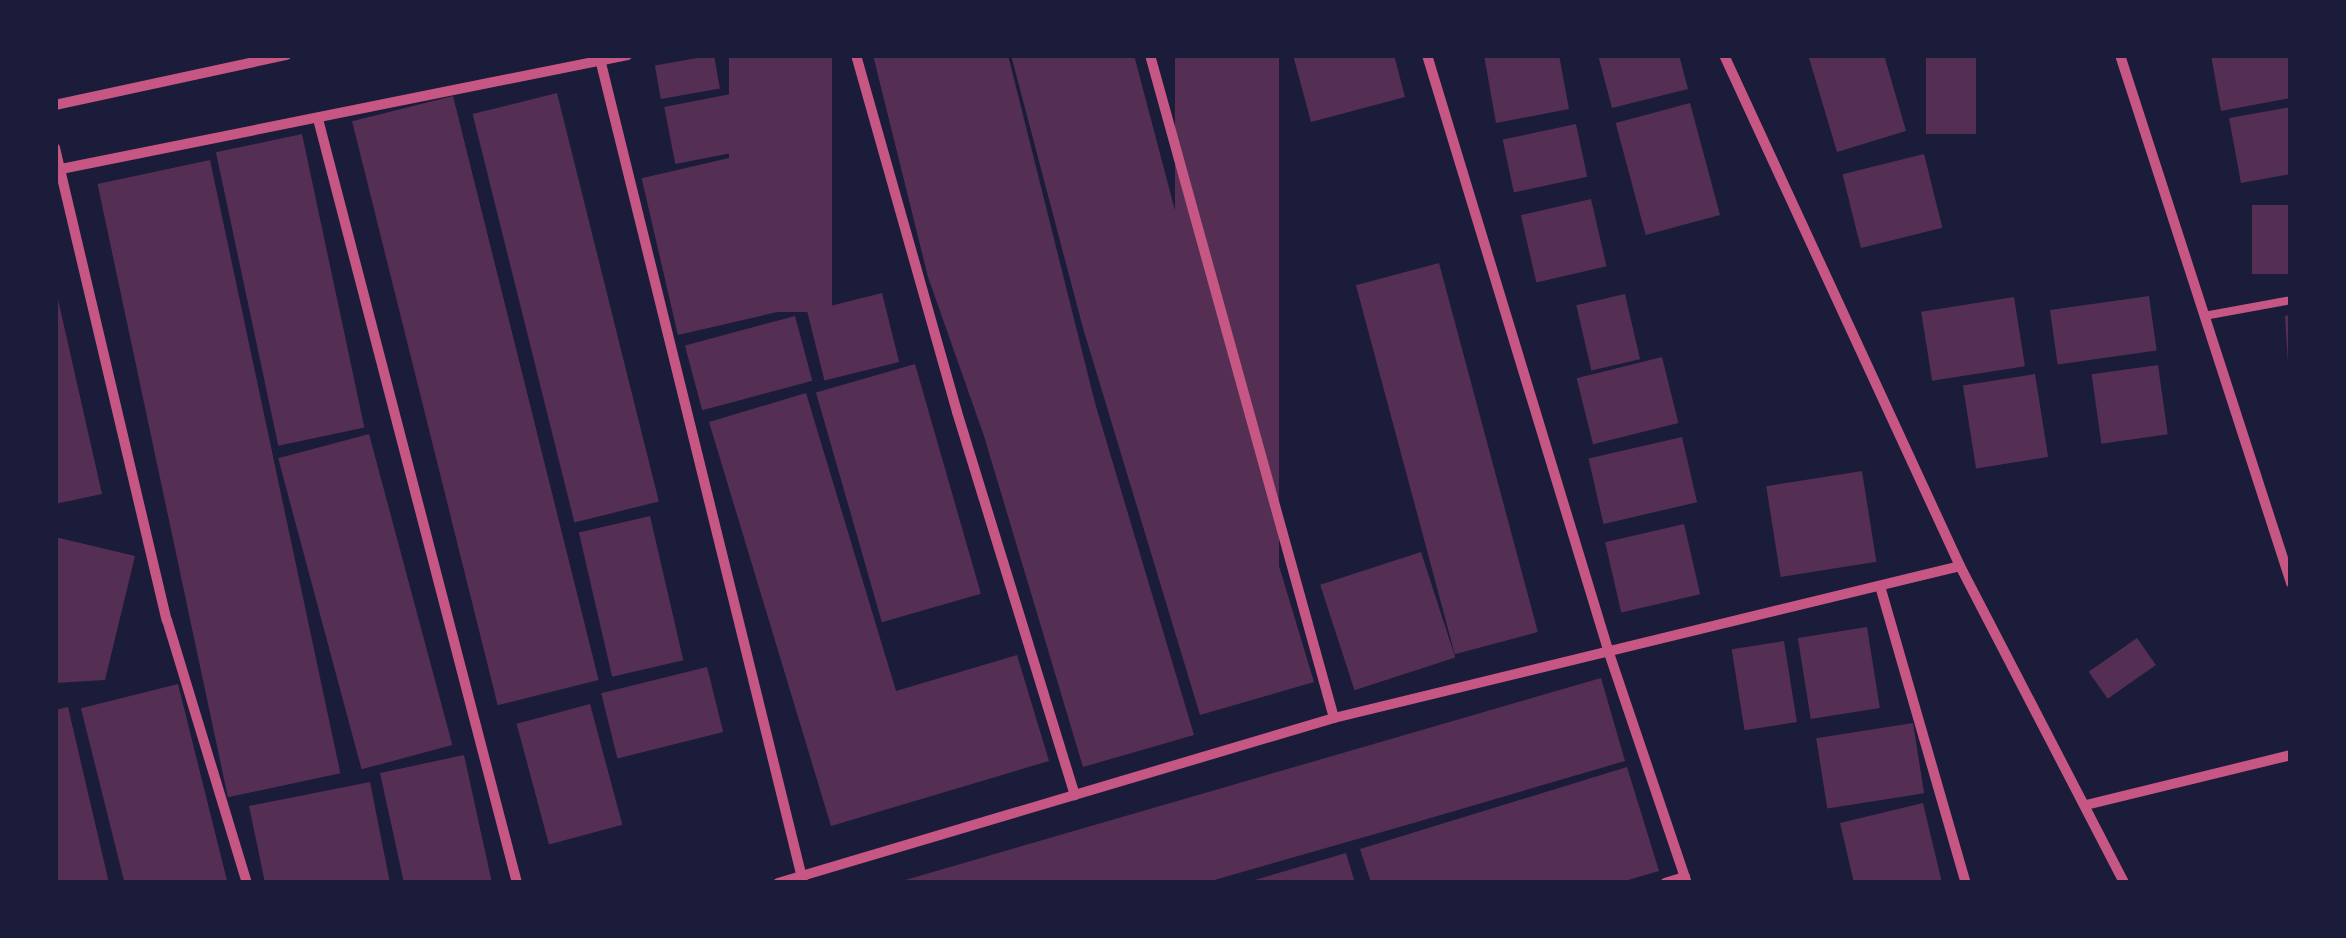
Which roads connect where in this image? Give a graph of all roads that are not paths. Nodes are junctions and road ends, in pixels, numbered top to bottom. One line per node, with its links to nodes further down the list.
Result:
1 (286, 55): 9 (street)
2 (628, 55): 8 (street)
3 (856, 55): 21 (street)
4 (1150, 55): 19 (street)
5 (1428, 55): 18 (street)
6 (1724, 55): 15 (street)
7 (2120, 55): 14 (street)
8 (600, 58): 10 (street); 23 (street)
9 (55, 105)
10 (318, 119): 12 (street); 26 (street)
11 (55, 148): 12 (street)
12 (57, 170): 25 (street)
13 (2291, 300): 14 (lane)
14 (2204, 316): 16 (street)
15 (1960, 566): 17 (street); 22 (street)
16 (2291, 582)
17 (1880, 586): 18 (street); 29 (street)
18 (1608, 653): 19 (street); 24 (street)
19 (1334, 718): 21 (street)
20 (2291, 755): 22 (street)
21 (1075, 795): 23 (street)
22 (2086, 804): 30 (street)
23 (802, 880): 27 (street)
24 (1686, 880): 28 (street)
25 (248, 883)
26 (517, 883)
27 (778, 883)
28 (1666, 883)
29 (1966, 883)
30 (2124, 883)

